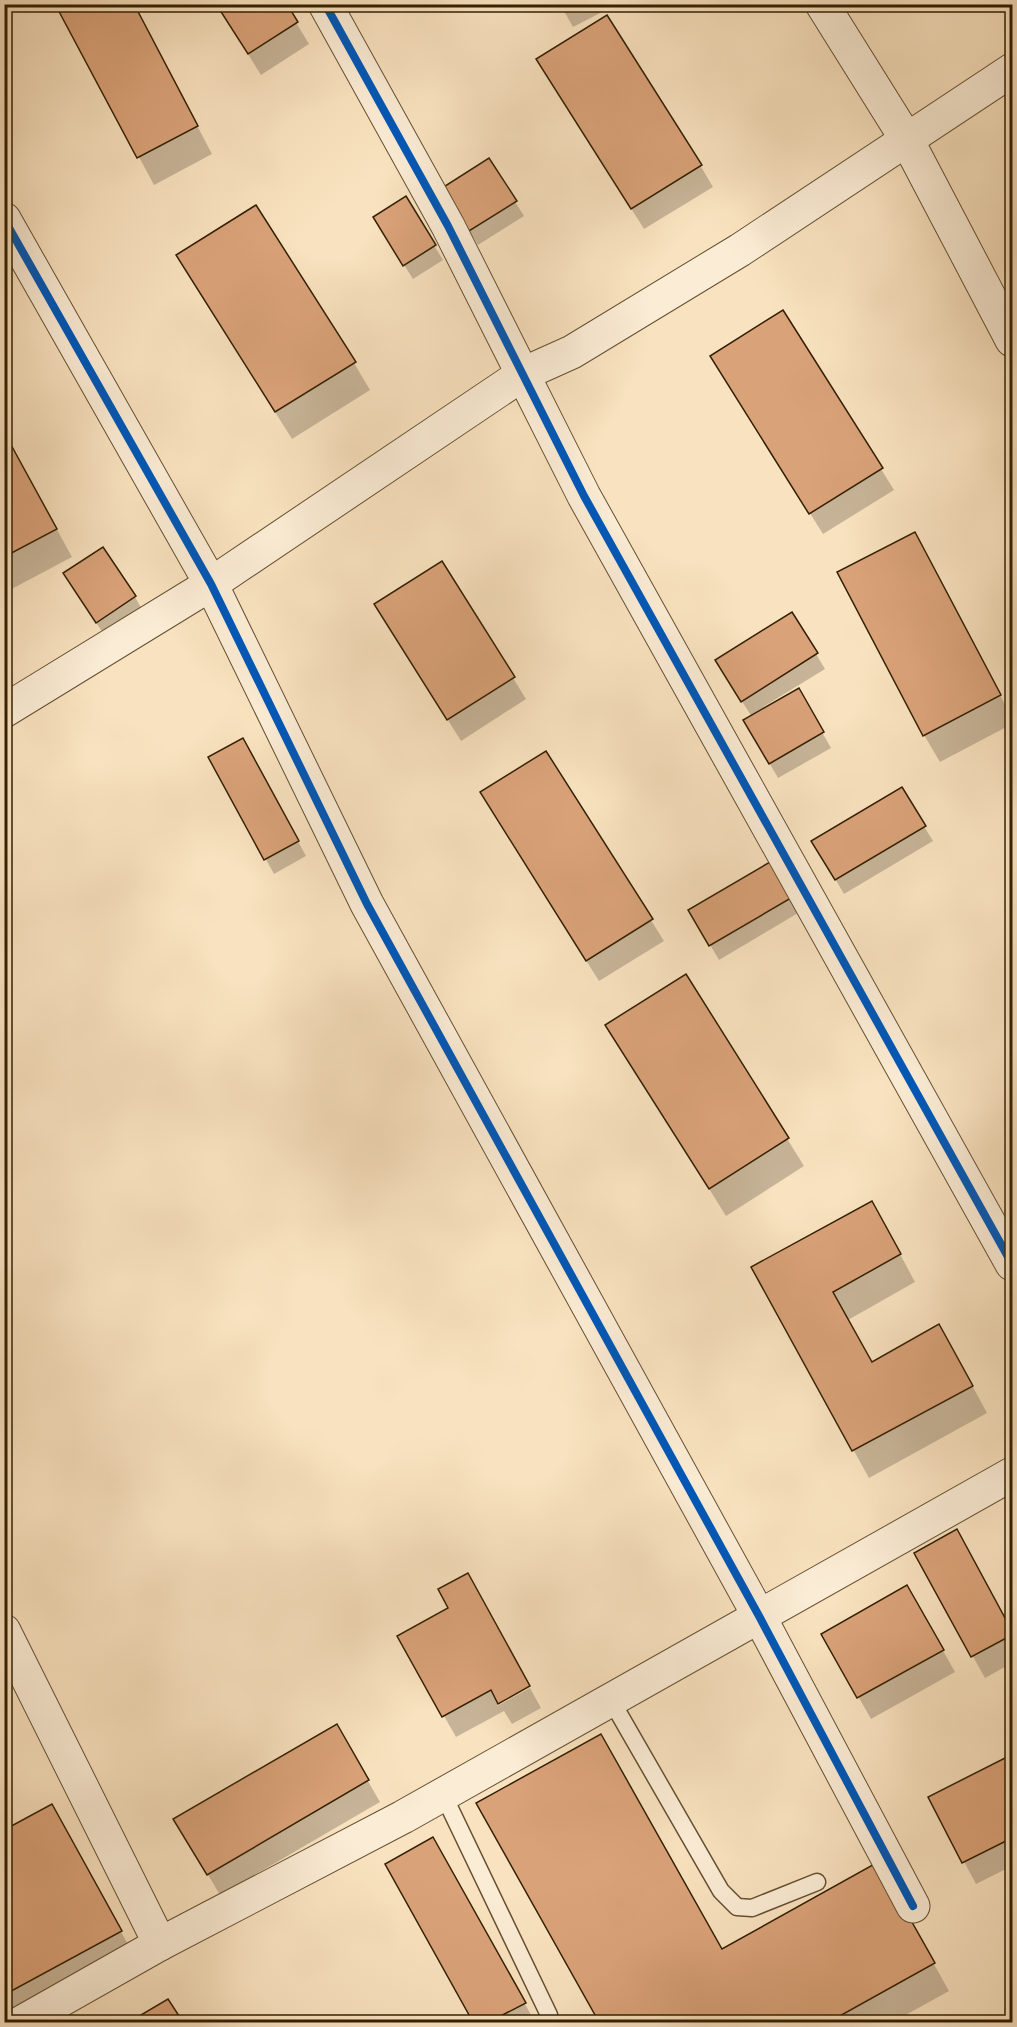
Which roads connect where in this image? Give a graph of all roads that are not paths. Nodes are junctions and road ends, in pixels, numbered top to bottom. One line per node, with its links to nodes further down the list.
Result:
1 (326, 4): 7 (street)
2 (822, 4): 4 (street)
3 (1012, 70): 4 (street)
4 (907, 140): 6 (street); 7 (street)
5 (4, 219): 8 (street)
6 (1012, 340)
7 (523, 374): 8 (street); 10 (street)
8 (211, 584): 9 (street); 12 (street)
9 (4, 711)
10 (1012, 1264)
11 (1012, 1474): 12 (street)
12 (759, 1616): 14 (street); 17 (street)
13 (4, 1631): 18 (street)
14 (611, 1700): 15 (street); 16 (lane)
15 (443, 1794): 18 (street); 20 (lane)
16 (817, 1882)
17 (913, 1906)
18 (160, 1944): 19 (street)
19 (22, 2022)
20 (548, 2022)

